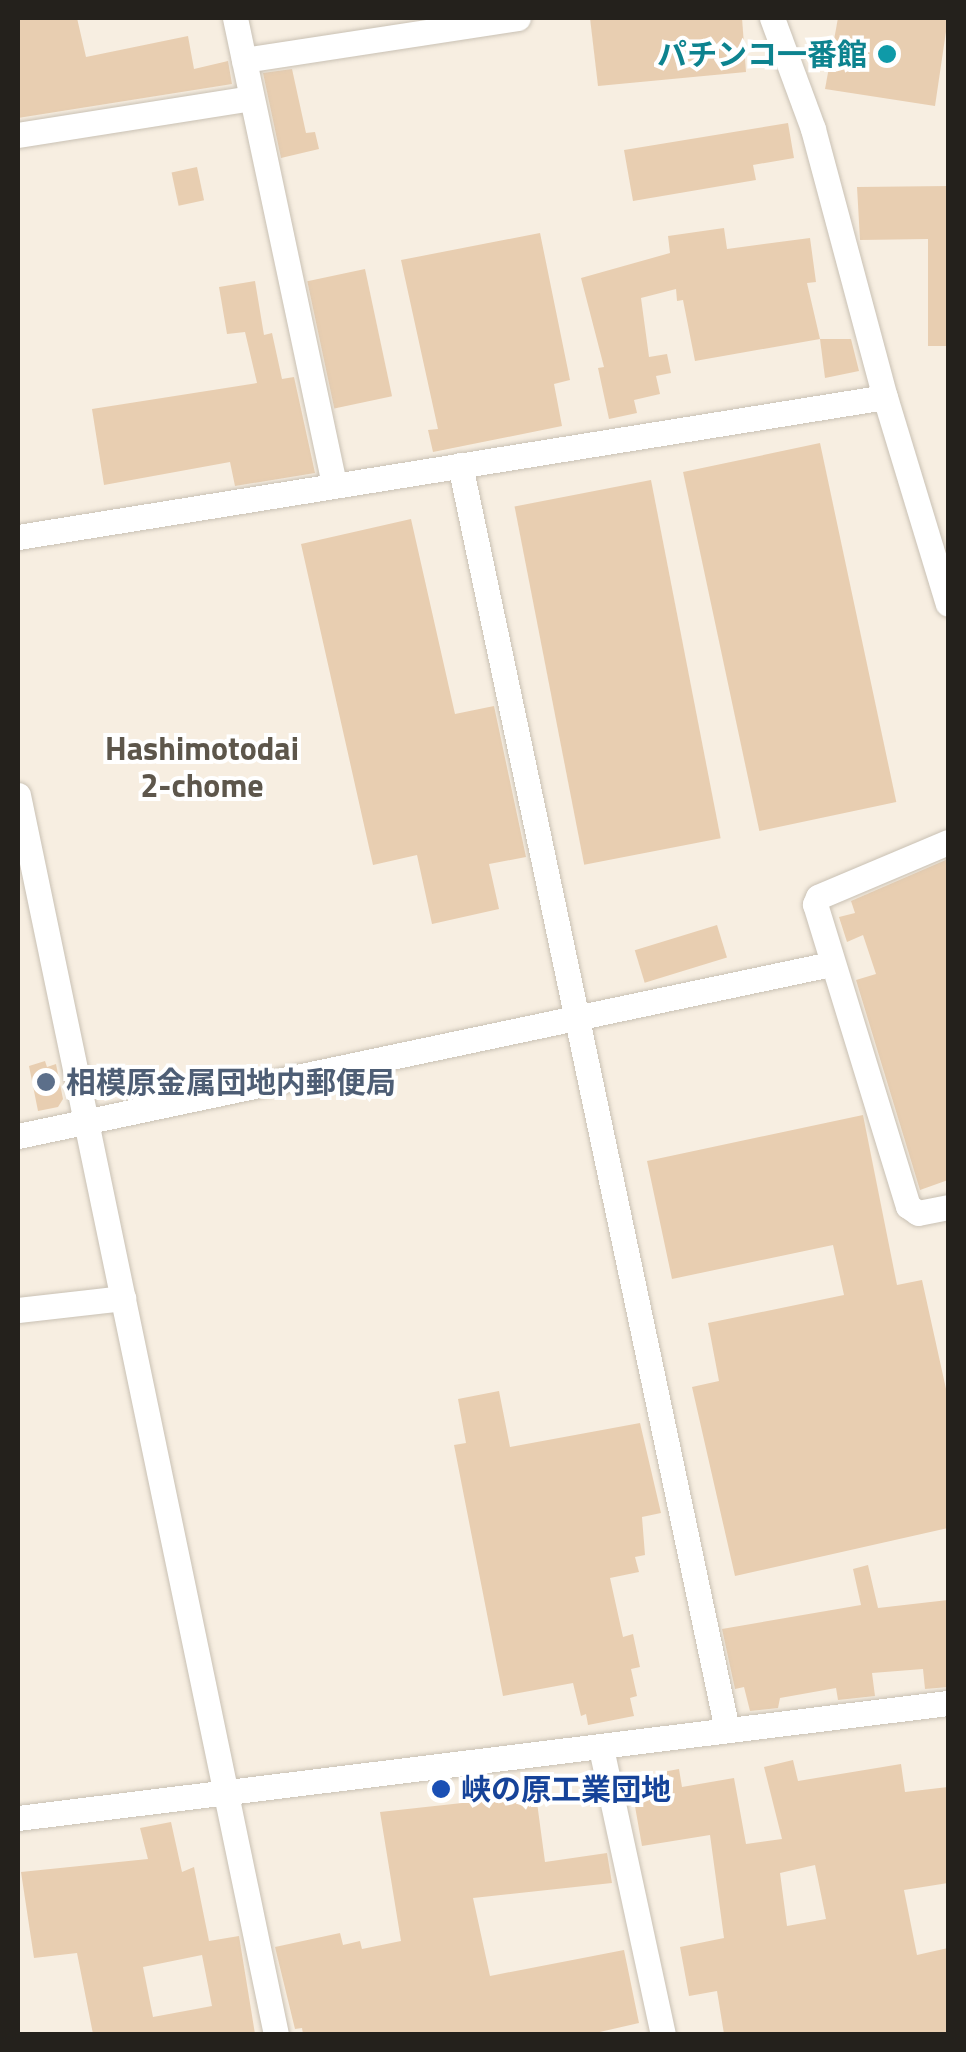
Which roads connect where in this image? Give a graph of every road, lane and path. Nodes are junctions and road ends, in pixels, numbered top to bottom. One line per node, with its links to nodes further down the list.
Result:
1 (235, 18): 4 (street)
2 (518, 18): 4 (street)
3 (772, 18): 7 (street)
4 (244, 60): 5 (street)
5 (251, 98): 6 (street); 9 (street)
6 (18, 134)
7 (884, 397): 8 (street); 11 (street)
8 (460, 465): 9 (street); 17 (street)
9 (334, 485): 10 (street)
10 (18, 537)
11 (948, 604)
12 (18, 795): 14 (street)
13 (948, 842): 16 (street)
14 (44, 924): 15 (street); 18 (street)
15 (18, 927)
16 (831, 964): 17 (street); 20 (street)
17 (579, 1017): 18 (street); 24 (street)
18 (86, 1123): 19 (street); 21 (street)
19 (18, 1136)
20 (948, 1207)
21 (122, 1298): 22 (street); 26 (street)
22 (18, 1310)
23 (948, 1703): 24 (street)
24 (727, 1730): 25 (street)
25 (601, 1748): 26 (street); 29 (street)
26 (224, 1794): 27 (street); 28 (street)
27 (18, 1818)
28 (276, 2034)
29 (662, 2034)

